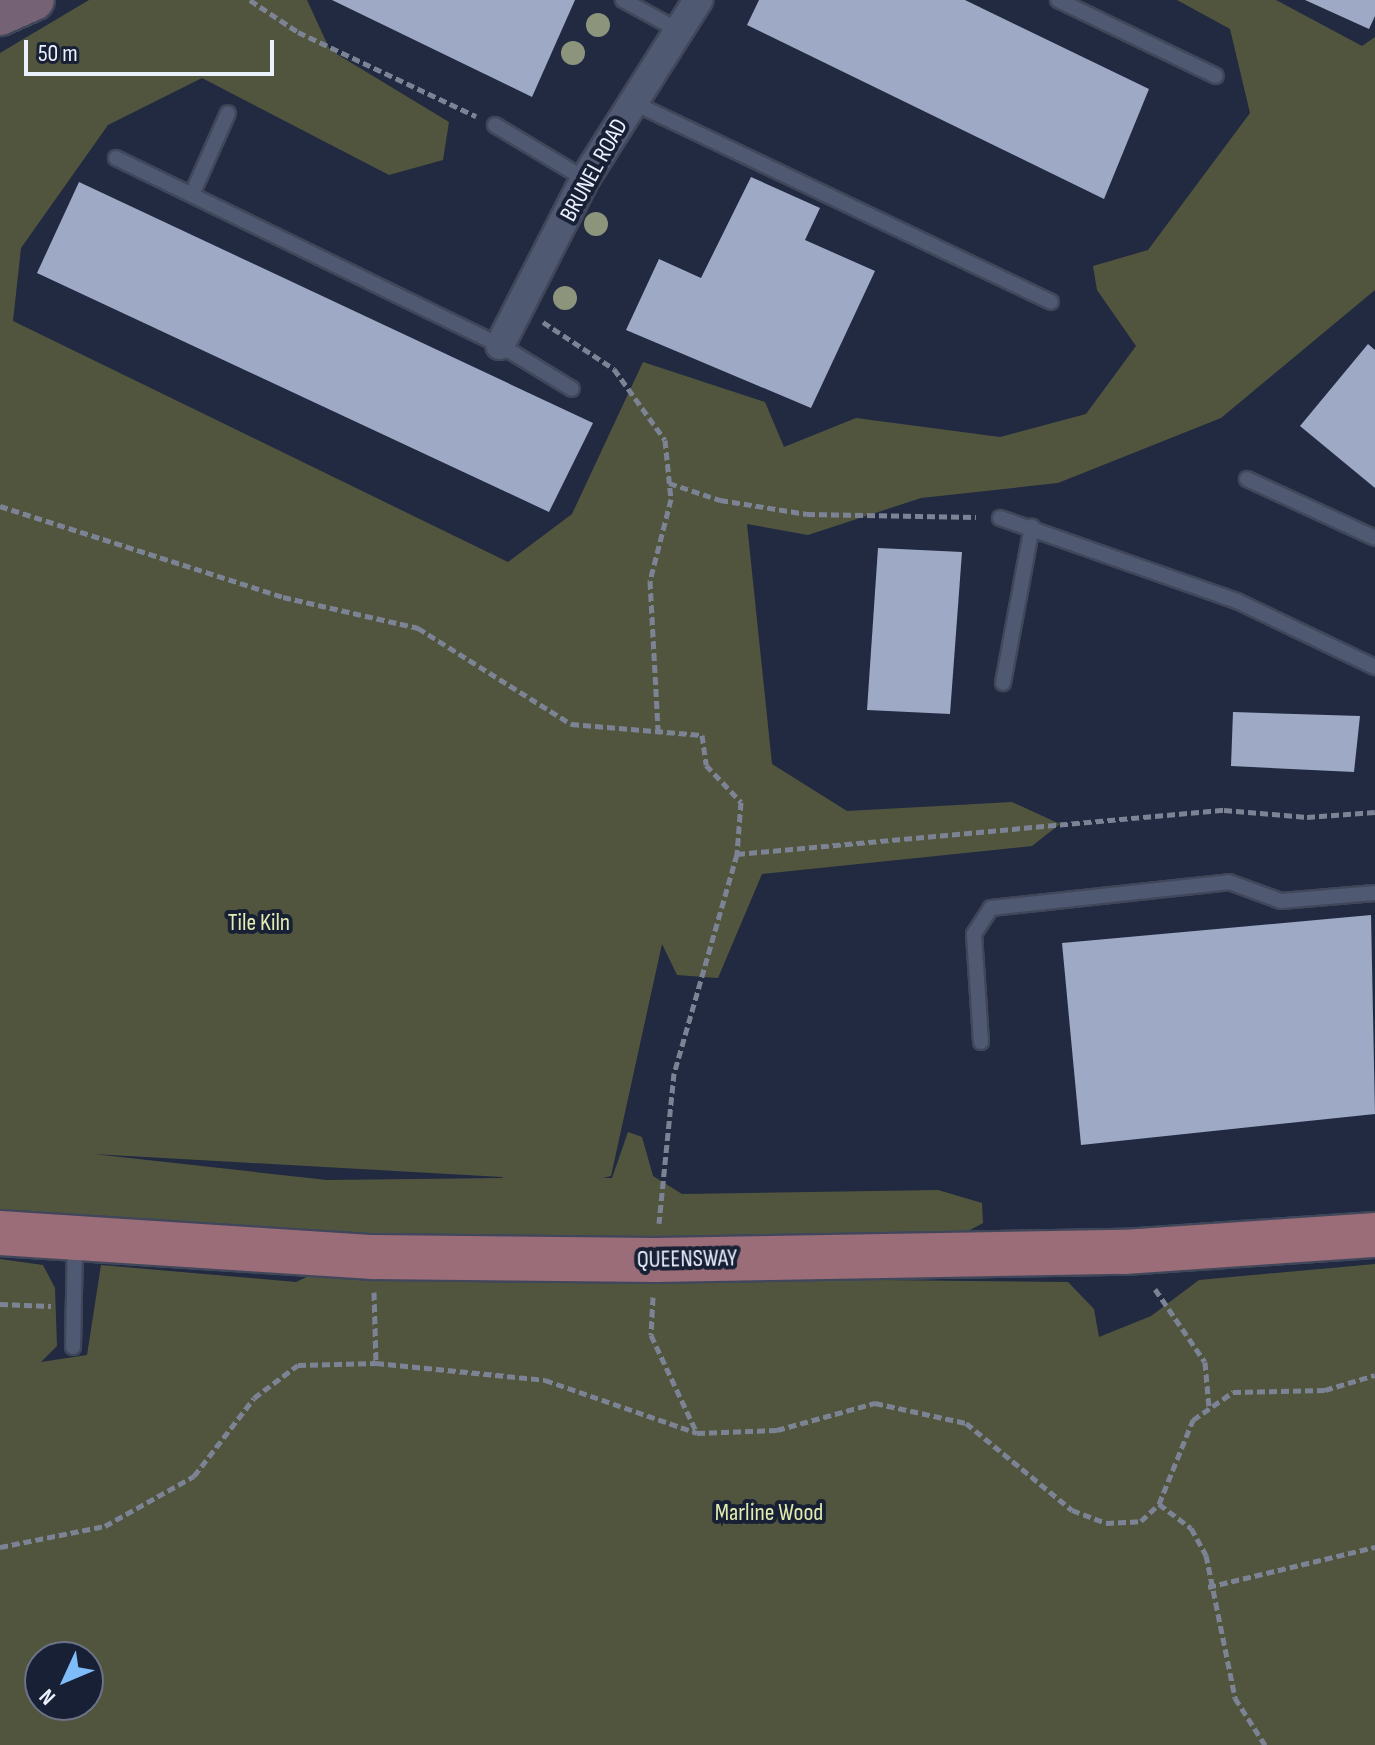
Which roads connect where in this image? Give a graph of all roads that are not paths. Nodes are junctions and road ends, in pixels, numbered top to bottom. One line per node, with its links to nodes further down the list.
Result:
1 (34, 0): 5 (street)
2 (623, 0): 6 (lane)
3 (698, 0): 6 (street, BRUNEL ROAD)
4 (1058, 0): 7 (lane)
5 (0, 15)
6 (676, 29): 8 (street, BRUNEL ROAD)
7 (1216, 76)
8 (632, 102): 12 (street, BRUNEL ROAD); 14 (lane)
9 (228, 113): 13 (lane)
10 (495, 125): 12 (lane)
11 (116, 158): 13 (lane)
12 (585, 179): 15 (street, BRUNEL ROAD)
13 (193, 192): 15 (lane)
14 (1051, 302)
15 (500, 345): 16 (lane)
16 (572, 389)
17 (1247, 479): 20 (lane)
18 (1000, 518): 19 (lane)
19 (1032, 527): 21 (lane); 22 (lane)
20 (1375, 538)
21 (1375, 667)
22 (1003, 683)
23 (1375, 893): 24 (lane)
24 (981, 1042)
25 (0, 1233): 27 (main road, QUEENSWAY)
26 (1375, 1235): 27 (main road, QUEENSWAY)
27 (75, 1239): 28 (lane)
28 (73, 1347)

